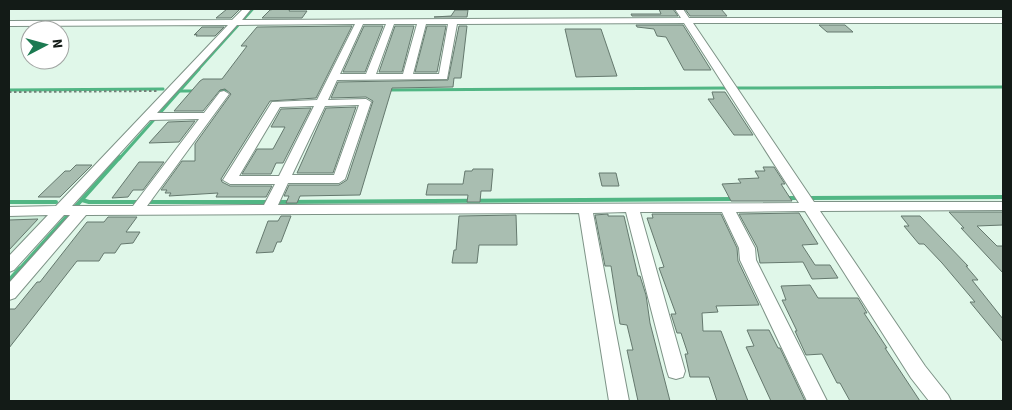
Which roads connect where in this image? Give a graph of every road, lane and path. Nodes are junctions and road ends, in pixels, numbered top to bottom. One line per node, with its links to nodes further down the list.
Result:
1 (247, 9): 10 (street)
2 (679, 9): 3 (street)
3 (687, 20): 4 (street); 8 (street); 21 (street)
4 (1003, 20)
5 (360, 22): 6 (street); 10 (street); 13 (street)
6 (391, 22): 7 (street); 11 (street)
7 (422, 22): 8 (street); 12 (street)
8 (453, 22): 12 (street)
9 (9, 23): 10 (street)
10 (239, 23): 14 (street)
11 (370, 76): 12 (street); 13 (street)
12 (407, 76)
13 (334, 77): 17 (street)
14 (171, 91): 15 (path); 19 (street)
15 (9, 92)
16 (224, 94): 18 (street)
17 (322, 103): 20 (street); 20 (street); 20 (street)
18 (207, 116): 19 (street); 22 (street)
19 (154, 117): 29 (street)
20 (284, 180): 23 (street)
21 (806, 201): 24 (street); 25 (street); 35 (street)
22 (141, 204): 23 (street); 29 (street)
23 (272, 204): 27 (street)
24 (726, 206): 26 (street); 34 (street)
25 (1003, 206)
26 (632, 207): 27 (street); 32 (street)
27 (585, 208): 33 (street)
28 (9, 211): 29 (street)
29 (71, 211): 30 (street); 31 (street)
30 (9, 266)
31 (9, 294)
32 (676, 371)
33 (619, 401)
34 (817, 401)
35 (941, 401)

